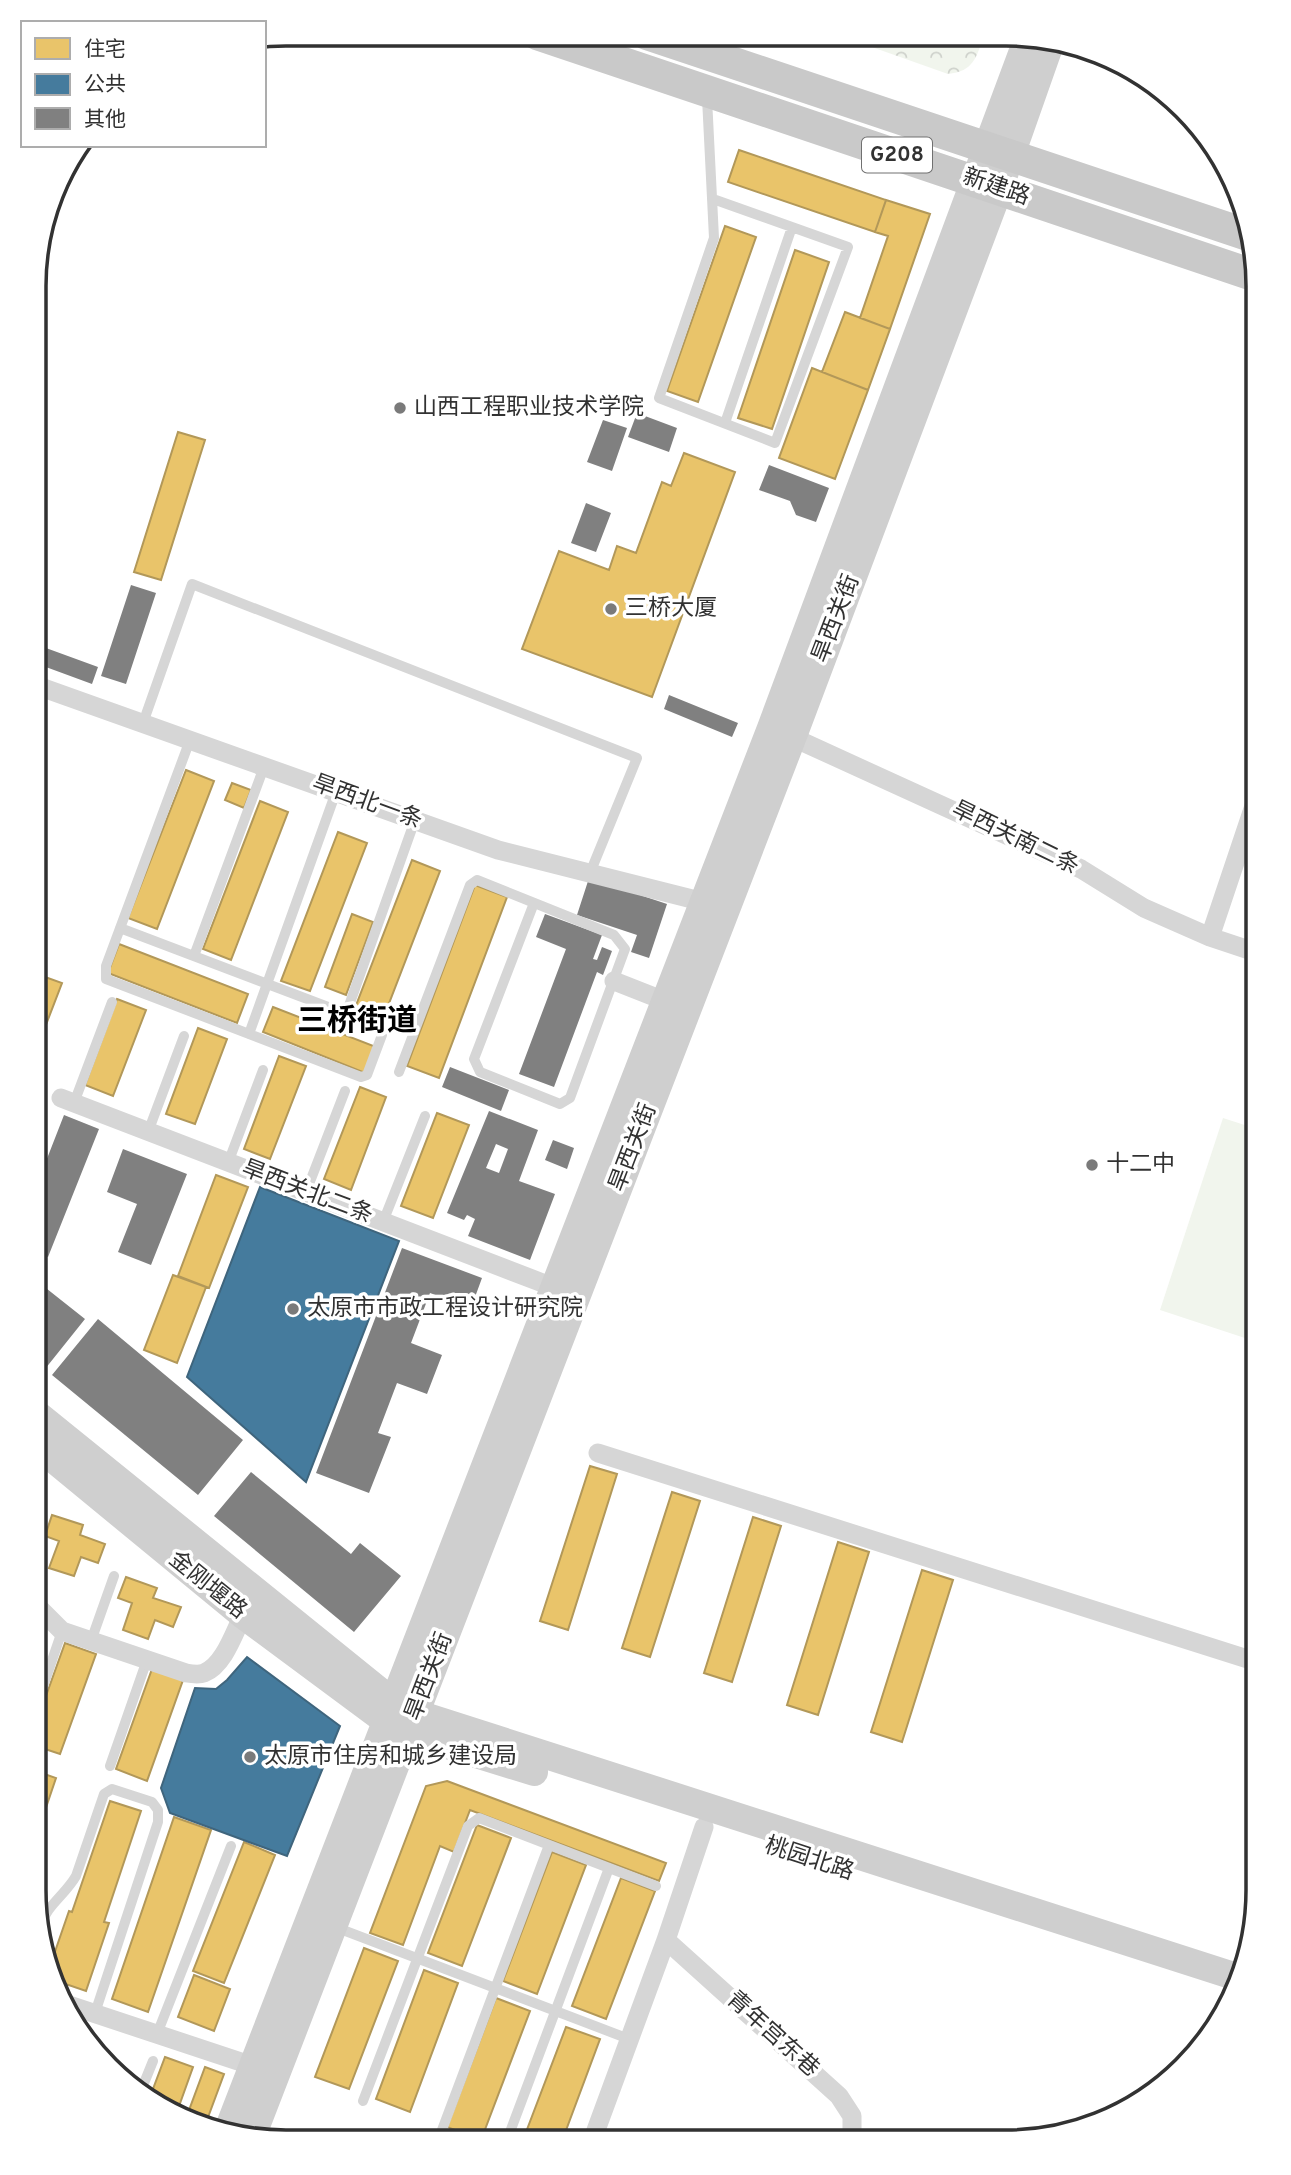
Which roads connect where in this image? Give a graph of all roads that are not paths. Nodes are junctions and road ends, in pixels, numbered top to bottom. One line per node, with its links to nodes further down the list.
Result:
1 (573, 46): 5 (main road, 新建路 / G208)
2 (683, 46): 6 (main road, 新建路 / G208)
3 (1026, 47): 6 (main road)
4 (1047, 50): 6 (main road)
5 (707, 91): 7 (main road, 新建路 / G208); 8 (lane)
6 (999, 151): 7 (main road, 旱西关街); 10 (main road, 新建路 / G208)
7 (988, 185): 11 (main road, 新建路 / G208); 15 (main road, 旱西关街)
8 (713, 199): 9 (lane); 12 (lane)
9 (792, 227): 12 (lane); 12 (lane)
10 (1239, 232)
11 (1245, 272)
12 (725, 423)
13 (46, 689): 14 (street, 旱西北一条)
14 (143, 723): 16 (street, 旱西北一条); 21 (lane)
15 (782, 732): 22 (main road, 旱西关街); 25 (street, 旱西关南二条); 31 (main road, 旱西关街)
16 (190, 740): 17 (street, 旱西北一条); 24 (lane)
17 (264, 766): 18 (street, 旱西北一条); 27 (lane)
18 (336, 792): 19 (street, 旱西北一条); 29 (lane)
19 (415, 820): 21 (street, 旱西北一条); 32 (lane)
20 (1246, 831): 25 (street)
21 (590, 873): 22 (street, 旱西北一条)
22 (704, 902): 31 (main road, 旱西关街)
23 (534, 903): 28 (lane); 28 (lane); 36 (lane)
24 (120, 928): 27 (lane); 33 (lane)
25 (1210, 937): 26 (street, 旱西关南二条)
26 (1246, 949)
27 (194, 956): 29 (lane)
28 (614, 981): 31 (street)
29 (267, 984): 32 (lane); 33 (lane)
30 (112, 1002): 38 (lane)
31 (676, 1005): 44 (main road, 旱西关街); 56 (main road, 旱西关街)
32 (345, 1014): 33 (lane)
33 (249, 1034)
34 (184, 1035): 40 (lane)
35 (263, 1070): 41 (lane)
36 (399, 1072)
37 (345, 1091): 42 (lane)
38 (67, 1101): 40 (street, 旱西关北二条)
39 (425, 1116): 43 (lane)
40 (148, 1132): 41 (street, 旱西关北二条)
41 (228, 1163): 42 (street, 旱西关北二条)
42 (306, 1192): 43 (street, 旱西关北二条)
43 (383, 1222): 44 (street, 旱西关北二条)
44 (553, 1287): 56 (main road, 旱西关街)
45 (46, 1422): 56 (main road)
46 (46, 1453): 49 (main road, 金刚堰路)
47 (598, 1453): 53 (street)
48 (114, 1576): 52 (lane)
49 (243, 1615): 54 (street); 56 (main road, 金刚堰路)
50 (46, 1616): 51 (street)
51 (62, 1630): 52 (street); 55 (lane)
52 (91, 1640): 54 (street)
53 (1245, 1658)
54 (147, 1660): 57 (lane)
55 (46, 1677)
56 (401, 1718): 58 (main road, 桃园北路); 64 (main road, 旱西关街); 67 (main road); 76 (main road, 旱西关街)
57 (110, 1766)
58 (704, 1827): 65 (street); 69 (main road, 桃园北路)
59 (549, 1845): 61 (lane); 66 (lane); 68 (lane)
60 (230, 1846): 73 (lane)
61 (609, 1868): 62 (lane); 71 (lane)
62 (656, 1886)
63 (47, 1913): 72 (lane)
64 (334, 1927): 66 (lane); 80 (main road, 旱西关街)
65 (666, 1940): 74 (street); 84 (street, 青年宫东巷)
66 (418, 1959): 68 (lane); 78 (lane)
67 (1230, 1975)
68 (495, 1989): 71 (lane); 81 (lane)
69 (1222, 1991)
70 (77, 2007): 72 (street)
71 (555, 2011): 74 (lane); 82 (lane)
72 (95, 2013): 73 (street)
73 (157, 2034): 76 (street)
74 (629, 2039): 83 (street)
75 (153, 2061): 77 (lane)
76 (253, 2066): 79 (main road, 旱西关街)
77 (144, 2083)
78 (363, 2101)
79 (231, 2123)
80 (256, 2127)
81 (442, 2130)
82 (511, 2130)
83 (596, 2130)
84 (853, 2130)

